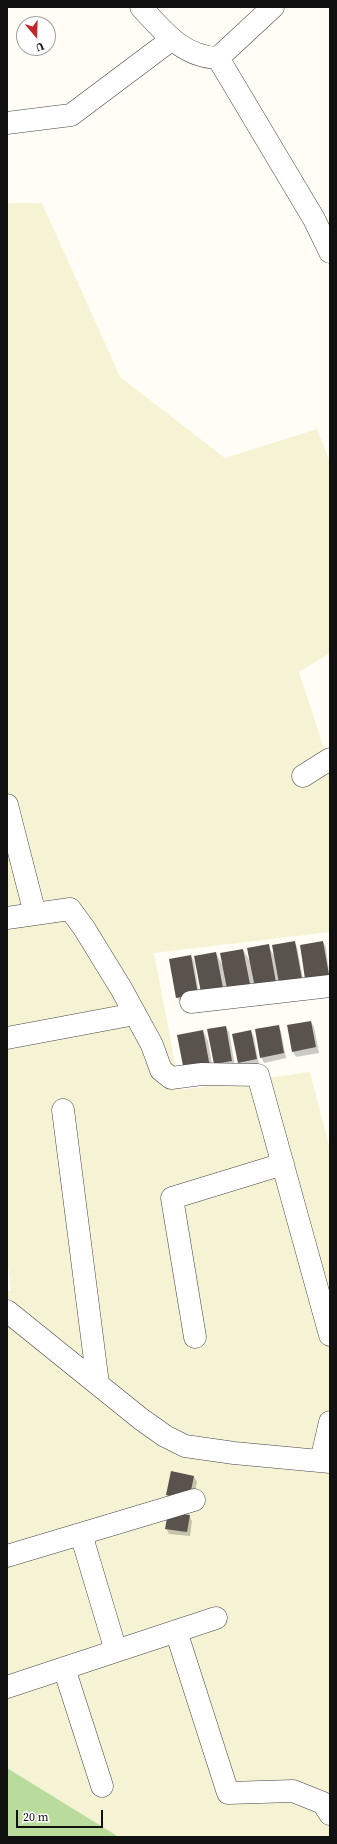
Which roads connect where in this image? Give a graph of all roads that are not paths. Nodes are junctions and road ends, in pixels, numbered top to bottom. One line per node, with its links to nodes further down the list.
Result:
1 (141, 7): 3 (street)
2 (272, 7): 4 (street)
3 (172, 40): 4 (street); 5 (street)
4 (218, 58): 6 (street)
5 (7, 123)
6 (330, 252)
7 (330, 760): 8 (street)
8 (303, 776)
9 (7, 805): 10 (street)
10 (35, 914): 11 (street); 14 (street)
11 (7, 918)
12 (330, 986): 13 (street)
13 (191, 1002)
14 (135, 1014): 15 (street); 17 (street)
15 (7, 1038)
16 (63, 1110): 21 (street)
17 (283, 1164): 19 (street); 20 (street)
18 (7, 1311): 21 (street)
19 (330, 1335)
20 (195, 1337)
21 (98, 1384): 23 (street)
22 (330, 1422): 23 (street)
23 (325, 1462)
24 (194, 1500): 25 (street)
25 (80, 1534): 26 (street); 29 (street)
26 (7, 1556)
27 (216, 1618): 28 (street)
28 (176, 1631): 29 (street); 33 (street)
29 (116, 1651): 30 (street)
30 (64, 1668): 31 (street); 32 (street)
31 (7, 1687)
32 (102, 1786)
33 (330, 1814)

